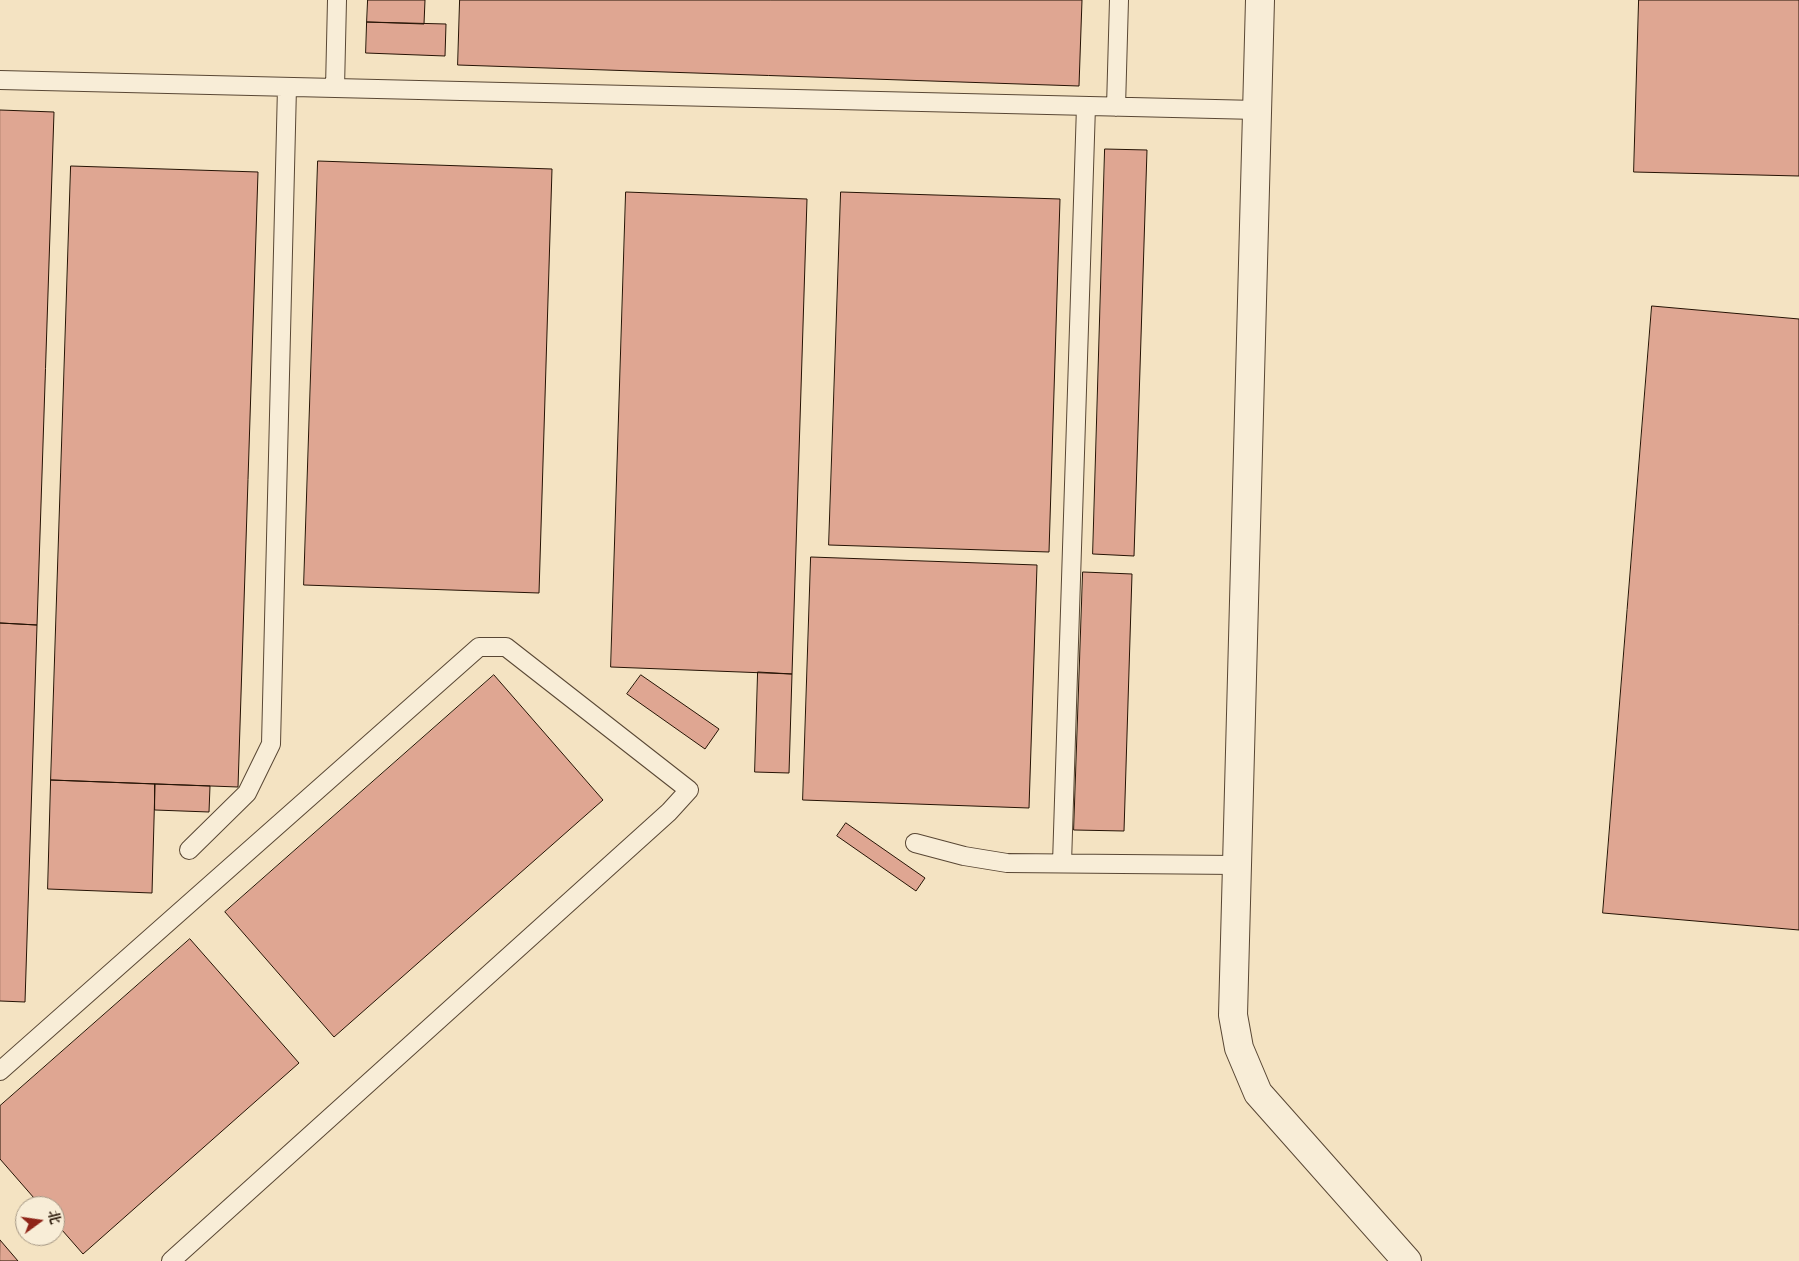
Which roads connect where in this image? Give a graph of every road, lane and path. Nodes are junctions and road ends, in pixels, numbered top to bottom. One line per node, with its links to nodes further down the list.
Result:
1 (337, 0): 6 (lane)
2 (1119, 0): 8 (lane)
3 (1260, 0): 9 (street)
4 (0, 80): 5 (lane)
5 (287, 87): 6 (lane); 11 (lane)
6 (335, 88): 7 (lane)
7 (1086, 106): 8 (lane); 12 (lane)
8 (1116, 107): 9 (lane)
9 (1257, 110): 13 (street)
10 (915, 843): 12 (lane)
11 (189, 850)
12 (1062, 863): 13 (lane)
13 (1237, 865): 16 (street)
14 (0, 1071): 15 (lane)
15 (170, 1261)
16 (1407, 1261)

